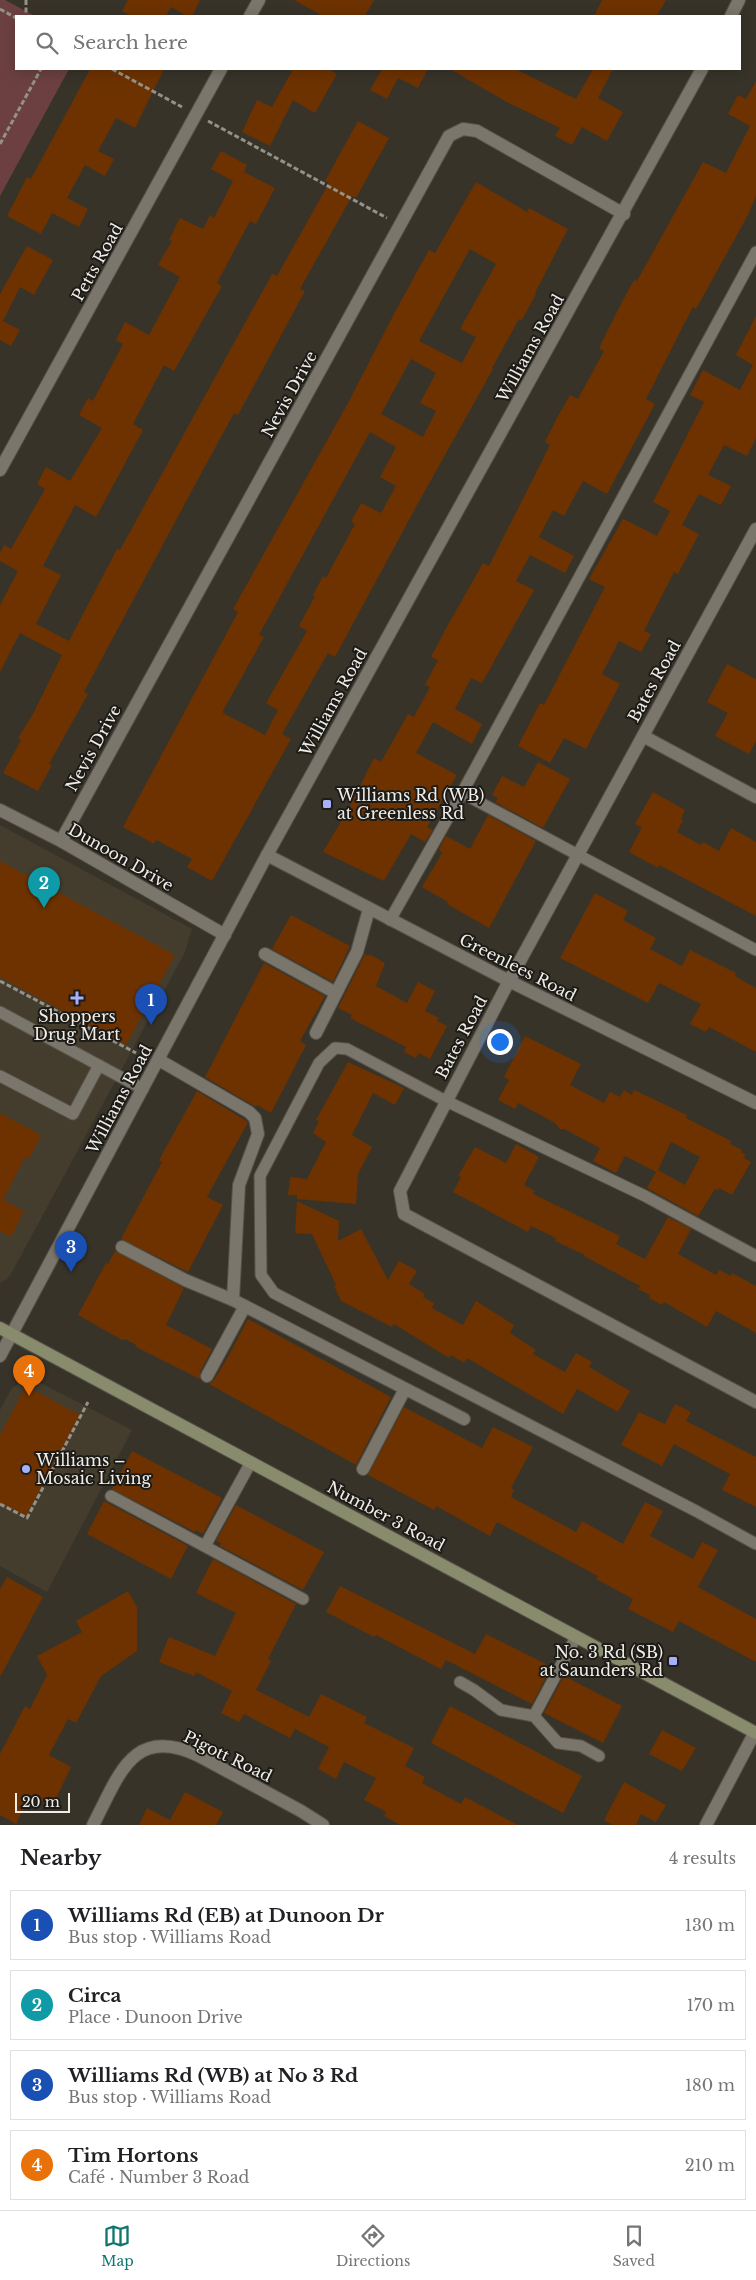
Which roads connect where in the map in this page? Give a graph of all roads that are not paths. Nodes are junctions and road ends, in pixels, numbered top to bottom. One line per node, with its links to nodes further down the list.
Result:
1 (259, 0): 3 (street)
2 (739, 0): 4 (street)
3 (251, 15)
4 (732, 15)
5 (220, 70): 9 (street, Petts Road)
6 (701, 70): 7 (street, Williams Road)
7 (624, 214): 15 (street, Nevis Drive); 17 (street, Williams Road)
8 (756, 252): 12 (lane)
9 (0, 470)
10 (756, 529): 11 (street, Bates Road)
11 (643, 736): 13 (street); 16 (street, Bates Road)
12 (462, 793): 16 (lane); 19 (lane)
13 (755, 794)
14 (0, 810): 15 (street, Dunoon Drive)
15 (60, 841): 20 (street, Dunoon Drive)
16 (577, 854): 21 (lane); 23 (street, Bates Road)
17 (267, 855): 18 (street, Greenlees Road); 20 (street, Williams Road)
18 (370, 910): 19 (street, Greenlees Road); 24 (street)
19 (390, 920): 23 (street, Greenlees Road)
20 (225, 935): 27 (street, Williams Road)
21 (756, 950)
22 (265, 954): 24 (street)
23 (509, 981): 31 (street, Bates Road); 32 (street, Greenlees Road)
24 (336, 993): 26 (street)
25 (0, 1012): 28 (lane)
26 (316, 1033)
27 (159, 1060): 30 (street, Williams Road); 35 (street)
28 (99, 1065): 29 (lane); 30 (lane)
29 (0, 1076)
30 (143, 1089): 37 (street, Williams Road)
31 (446, 1101): 34 (lane); 41 (street, Bates Road); 46 (lane)
32 (756, 1103)
33 (122, 1247): 35 (street)
34 (756, 1256)
35 (233, 1300): 36 (street)
36 (245, 1306): 39 (street); 40 (street)
37 (6, 1331): 38 (street, Williams Road); 43 (main road, Number 3 Road)
38 (0, 1356)
39 (207, 1376)
40 (405, 1389): 42 (street); 44 (street)
41 (756, 1402)
42 (464, 1420)
43 (250, 1462): 47 (lane); 49 (main road, Number 3 Road)
44 (363, 1468)
45 (111, 1496): 47 (lane)
46 (756, 1544)
47 (206, 1546): 48 (lane)
48 (303, 1598)
49 (576, 1637): 51 (lane); 52 (main road, Number 3 Road)
50 (460, 1682): 51 (lane)
51 (534, 1716): 53 (lane)
52 (755, 1733): 56 (street)
53 (599, 1756)
54 (93, 1825): 55 (street, Pigott Road)
55 (323, 1825)
56 (706, 1825)

